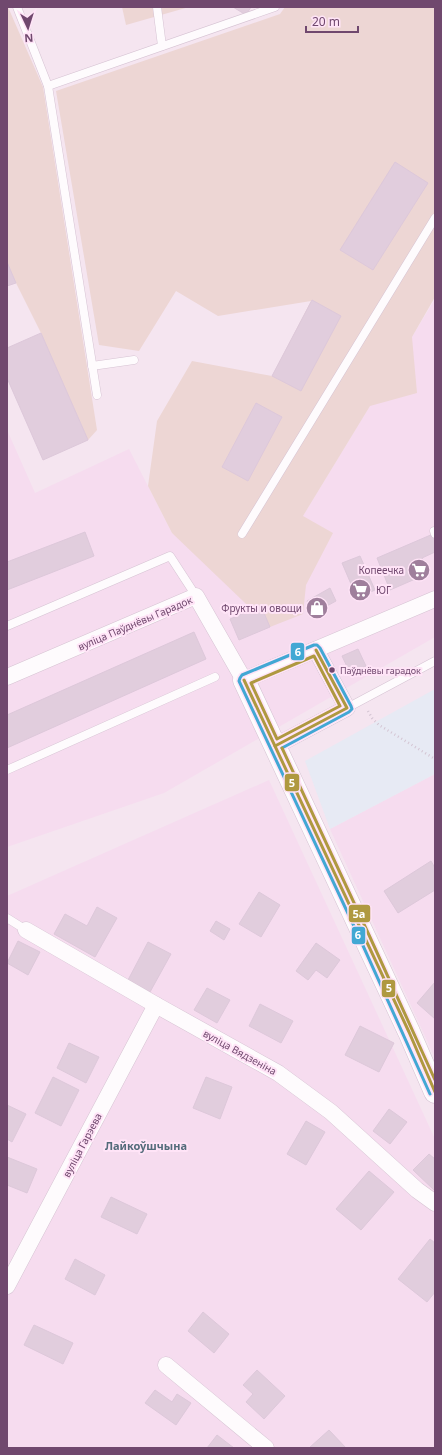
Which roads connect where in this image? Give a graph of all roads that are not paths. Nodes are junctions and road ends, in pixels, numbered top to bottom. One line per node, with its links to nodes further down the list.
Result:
1 (17, 7): 5 (lane)
2 (157, 7): 4 (lane)
3 (275, 7): 4 (lane)
4 (162, 46): 5 (lane)
5 (48, 86): 8 (lane)
6 (435, 218): 10 (lane)
7 (134, 360): 8 (lane)
8 (92, 366): 9 (lane)
9 (97, 395)
10 (242, 534)
11 (196, 596): 13 (lane); 16 (street, вуліца Паўднёвы Гарадок); 18 (street, вуліца Паўднёвы Гарадок)
12 (435, 599): 14 (street)
13 (7, 626)
14 (316, 650): 18 (street); 19 (street)
15 (435, 661): 19 (lane)
16 (7, 677)
17 (215, 677): 21 (lane)
18 (244, 680): 20 (street, вуліца Паўднёвы Гарадок)
19 (346, 708): 20 (street)
20 (279, 754): 25 (street, вуліца Паўднёвы Гарадок)
21 (7, 770)
22 (7, 918): 23 (lane)
23 (26, 930): 24 (street, вуліца Вядзеніна)
24 (156, 1005): 26 (street, вуліца Вядзеніна); 27 (street, вуліца Гарэева)
25 (435, 1092)
26 (435, 1203)
27 (7, 1286)
28 (166, 1365): 29 (street)
29 (266, 1448)

